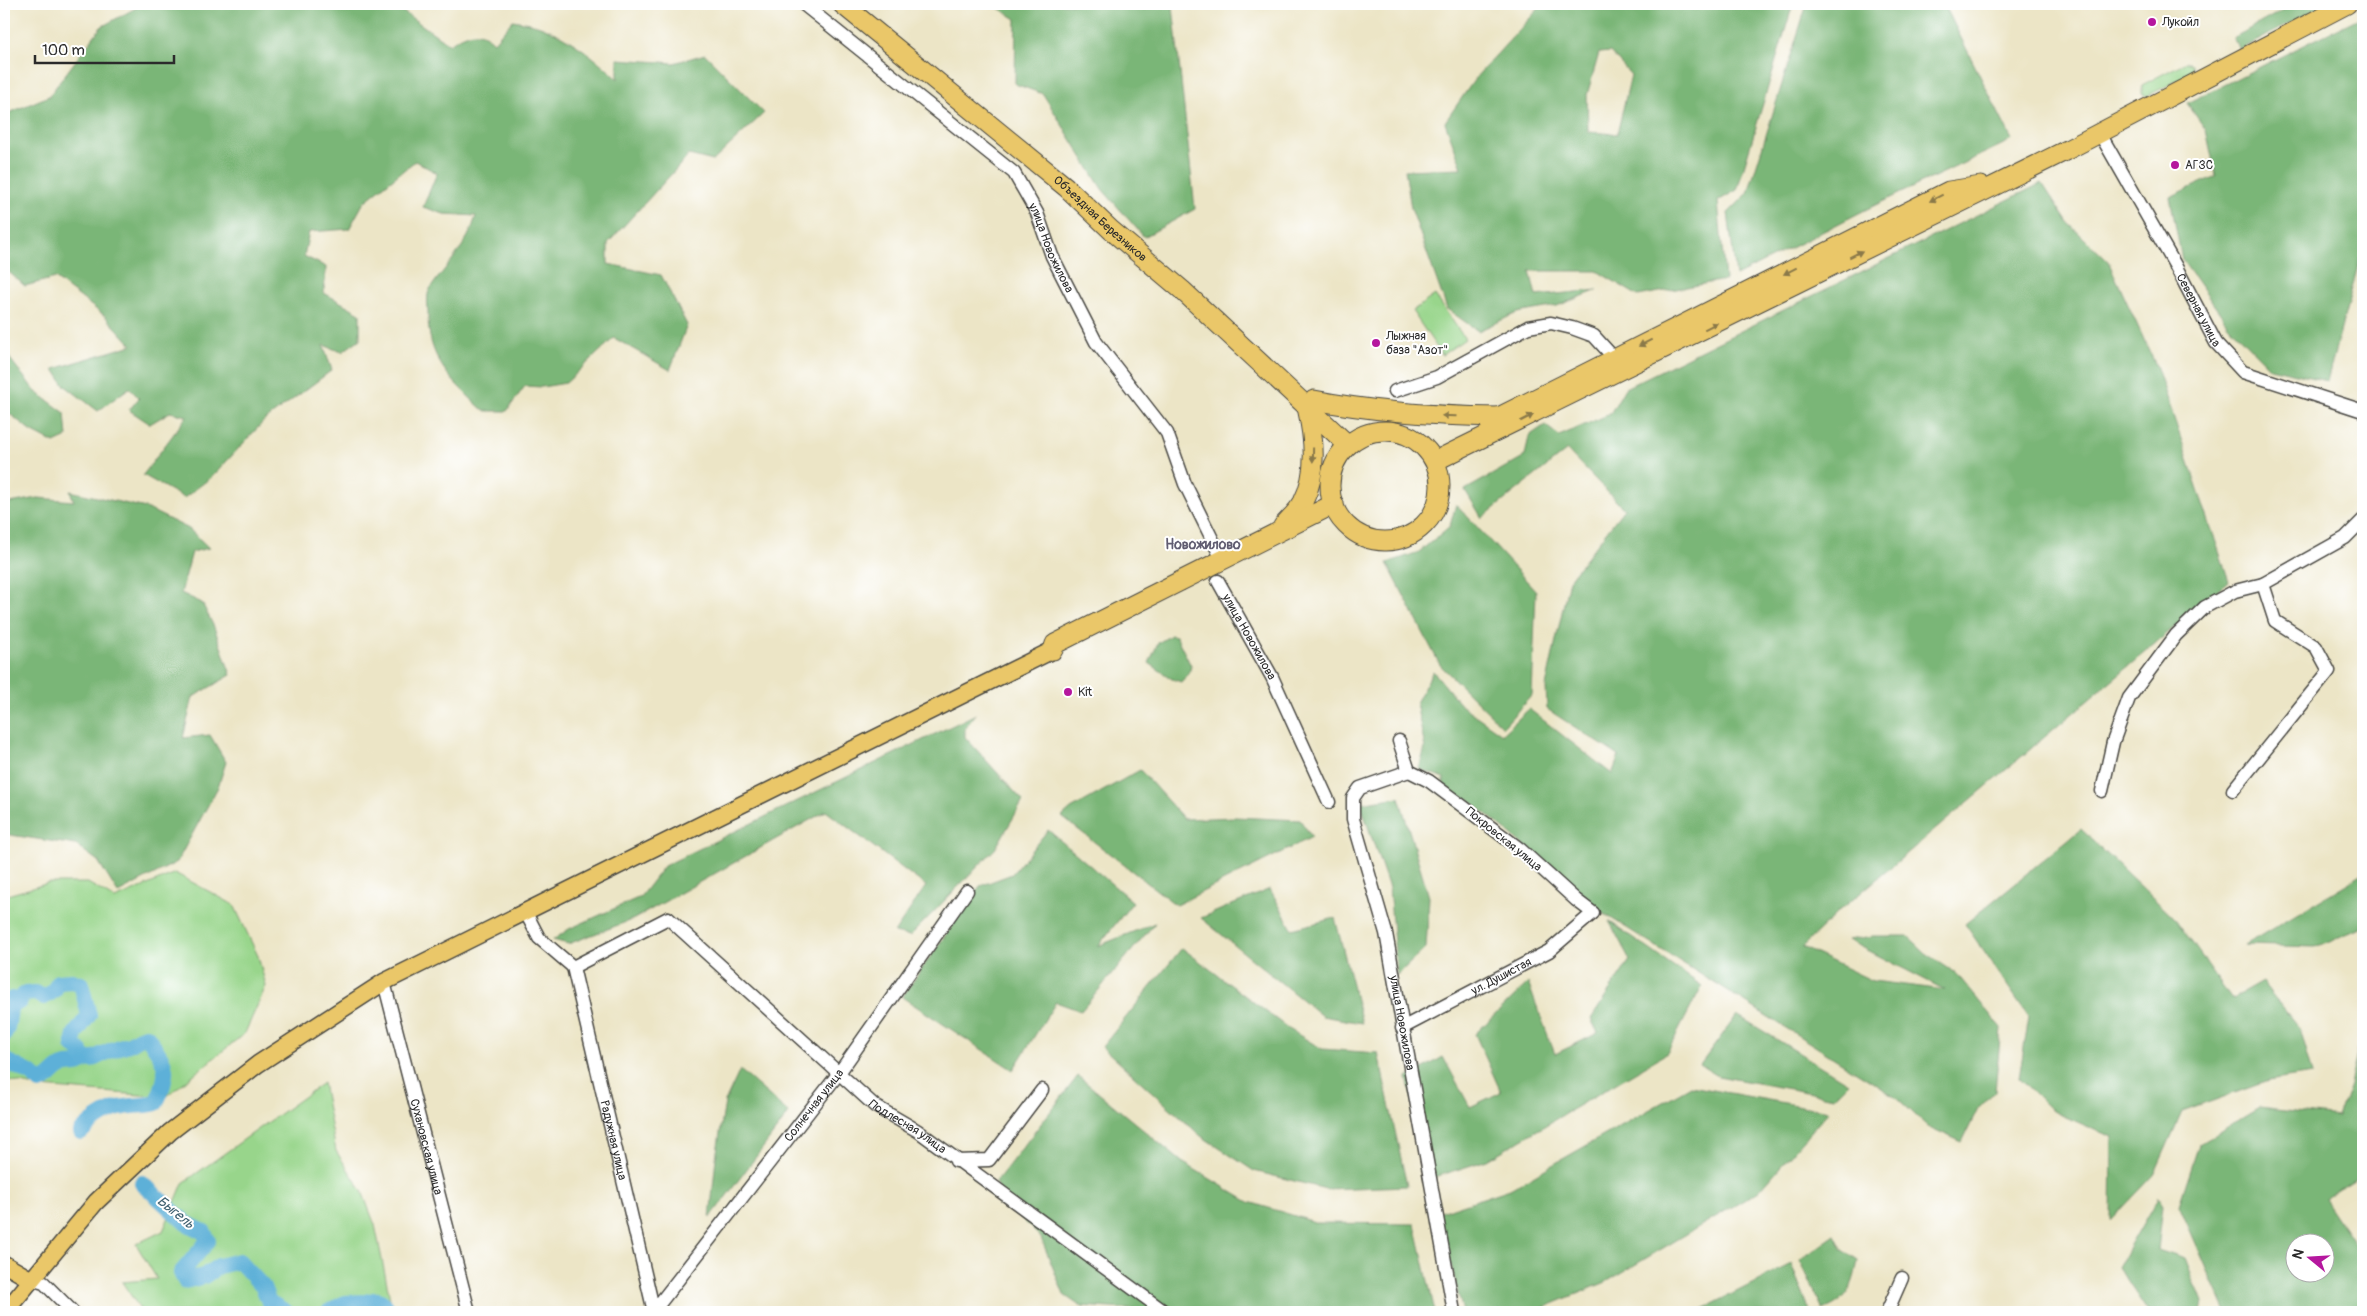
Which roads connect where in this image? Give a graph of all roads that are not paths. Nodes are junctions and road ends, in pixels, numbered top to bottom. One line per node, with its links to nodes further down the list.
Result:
1 (803, 4): 17 (street, улица Новожилова)
2 (842, 4): 9 (highway, Объездная Березников)
3 (857, 4): 9 (highway, Объездная Березников)
4 (2347, 4): 5 (highway)
5 (2099, 132): 6 (highway); 10 (street, Северная улица)
6 (2000, 183): 7 (highway, one-way to 7); 13 (highway, one-way to 6)
7 (1615, 358): 8 (street); 11 (highway)
8 (1395, 391)
9 (1310, 403): 11 (highway, one-way to 9); 12 (highway, Объездная Березников); 16 (highway, one-way to 16)
10 (2363, 410)
11 (1498, 417): 13 (highway)
12 (1353, 442): 13 (highway); 14 (highway)
13 (1432, 457): 14 (highway)
14 (1335, 508): 16 (highway); 20 (highway)
15 (2363, 520): 19 (street)
16 (1279, 532): 20 (highway)
17 (1220, 555)
18 (1218, 581): 25 (street, улица Новожилова)
19 (2263, 584): 23 (street); 24 (street)
20 (1053, 650): 27 (main road)
21 (1399, 742): 22 (street)
22 (1409, 771): 28 (street, Покровская улица); 31 (street, улица Новожилова)
23 (2233, 790)
24 (2102, 791)
25 (1329, 802)
26 (967, 890): 32 (street, Солнечная улица)
27 (525, 911): 29 (street); 30 (main road)
28 (1593, 913): 31 (street, ул. Душистая)
29 (573, 967): 32 (street, Подлесная улица); 41 (street, Радужная улица)
30 (384, 982): 37 (main road); 40 (street, Сухановская улица)
31 (1402, 1028): 43 (street, улица Новожилова)
32 (839, 1073): 34 (street, Подлесная улица); 41 (street, Солнечная улица)
33 (1042, 1090): 34 (street)
34 (956, 1161): 42 (street, Подлесная улица)
35 (4, 1264): 37 (main road)
36 (1902, 1278): 44 (street)
37 (30, 1279): 38 (main road); 39 (street)
38 (5, 1312)
39 (73, 1312)
40 (469, 1312)
41 (654, 1312)
42 (1165, 1312)
43 (1454, 1312)
44 (1887, 1312)

